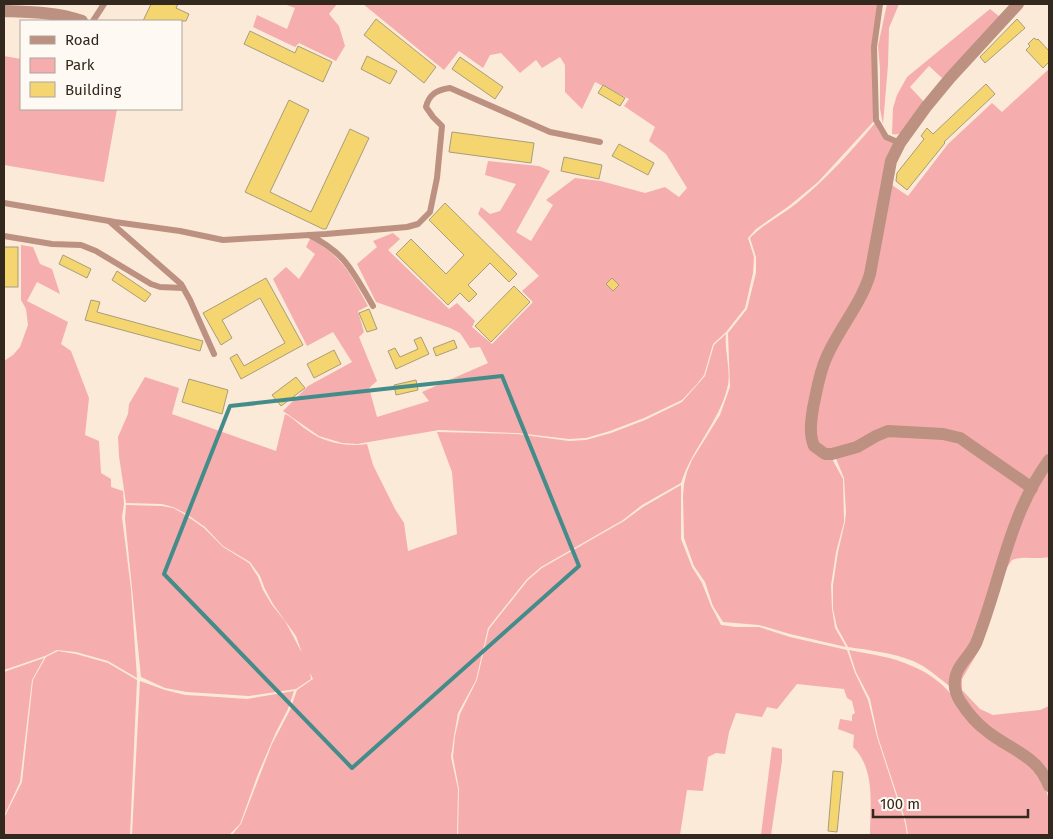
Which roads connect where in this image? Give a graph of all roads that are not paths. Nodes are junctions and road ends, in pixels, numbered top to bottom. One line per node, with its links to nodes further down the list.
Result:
1 (104, 4): 6 (lane)
2 (880, 4): 8 (lane)
3 (1018, 4): 8 (street)
4 (4, 11): 5 (street)
5 (79, 20)
6 (94, 20)
7 (600, 142): 11 (lane)
8 (900, 143): 17 (street)
9 (4, 203): 10 (lane)
10 (108, 221): 11 (lane); 13 (lane)
11 (308, 234): 14 (lane)
12 (4, 236): 13 (lane)
13 (183, 288): 15 (lane)
14 (373, 306)
15 (214, 354)
16 (1049, 460): 17 (street)
17 (1032, 488): 18 (street)
18 (1049, 786)

